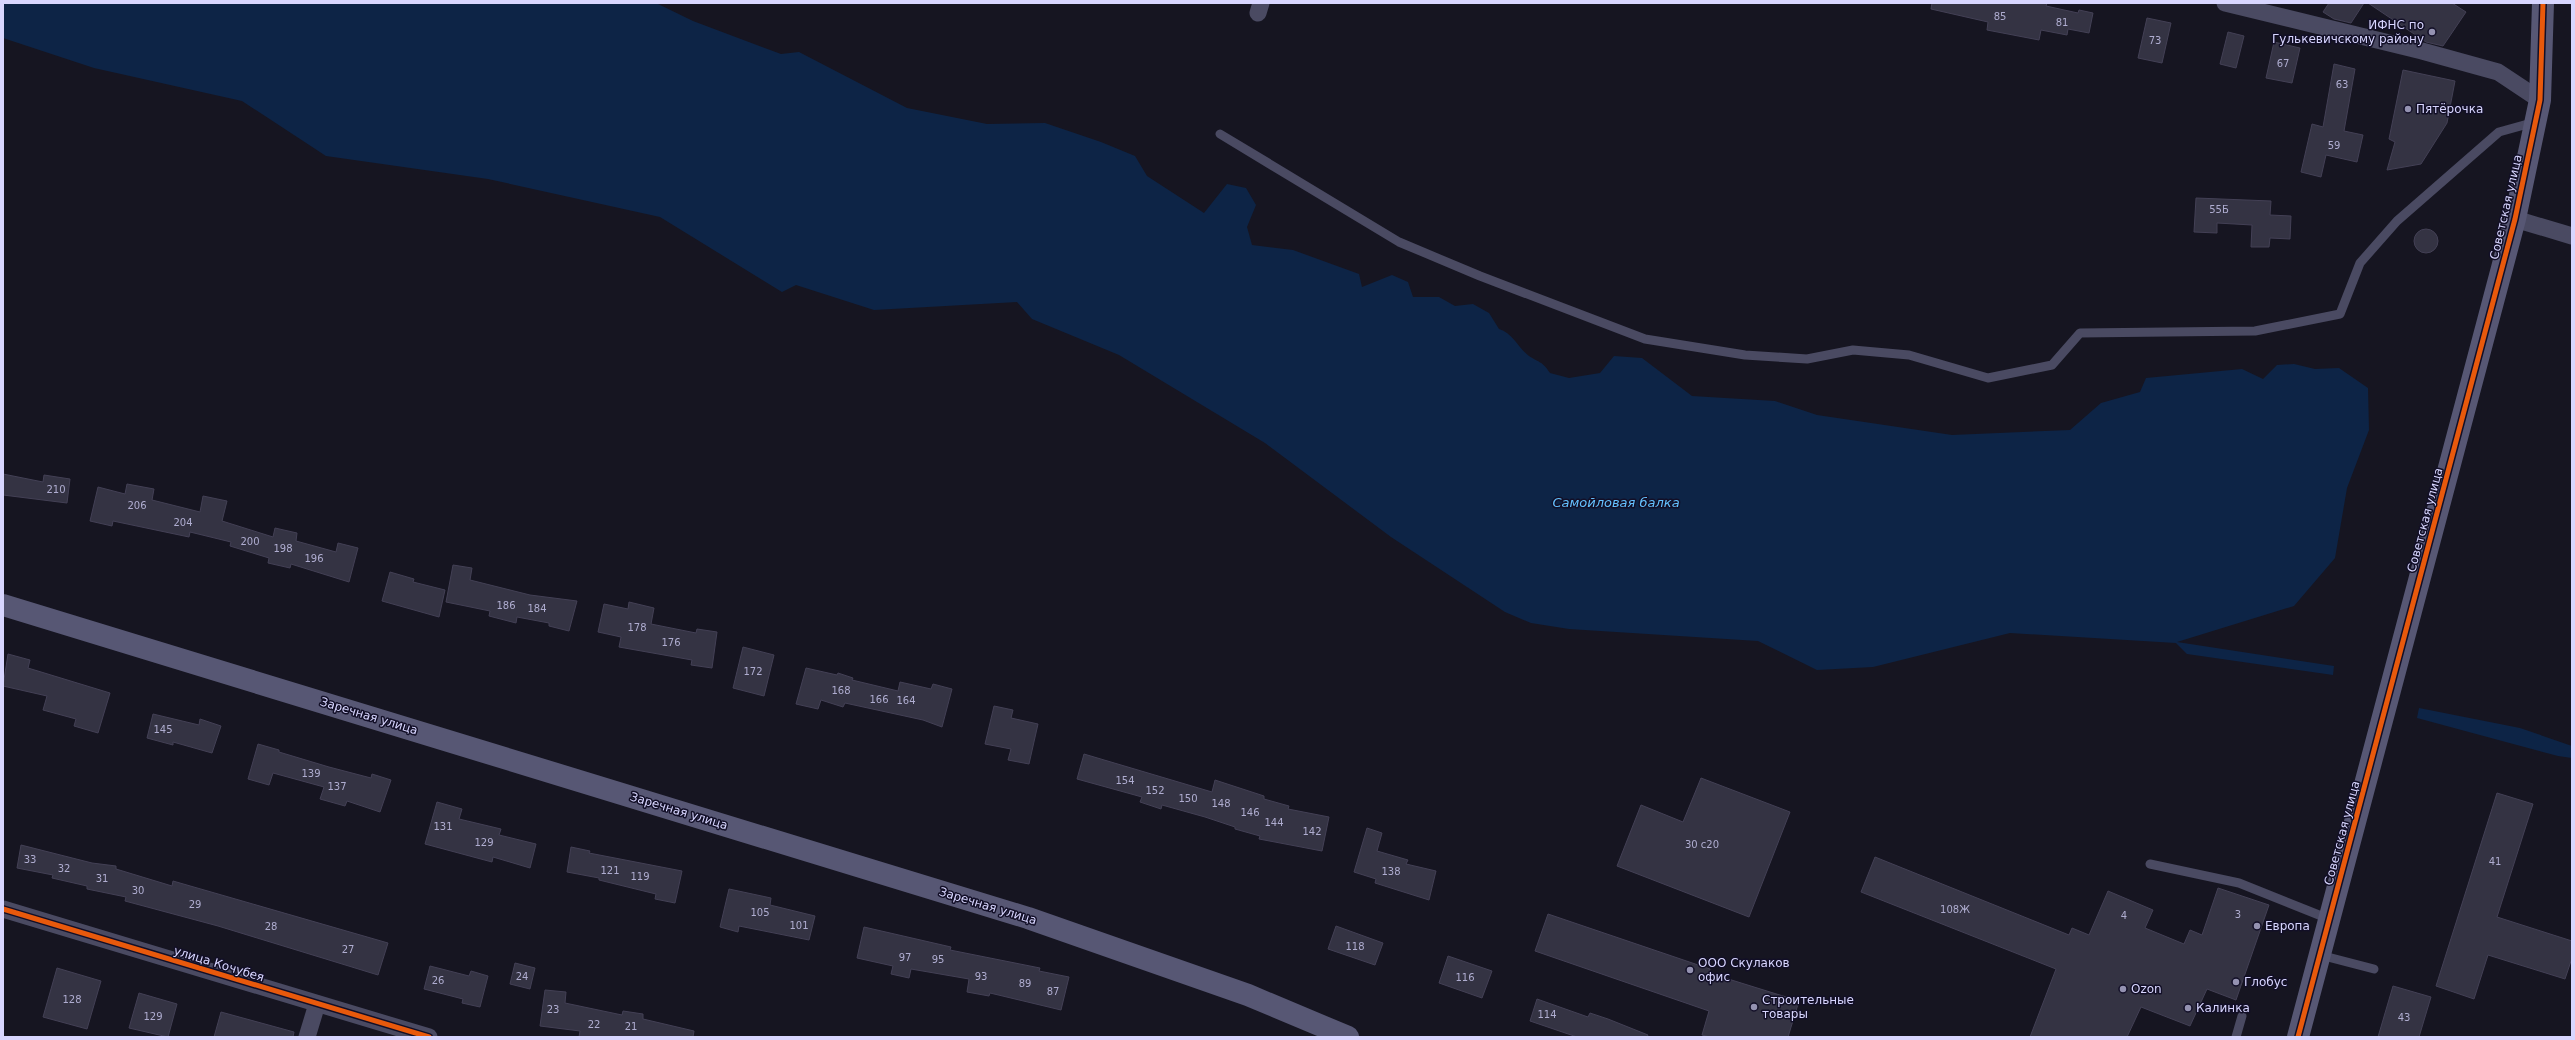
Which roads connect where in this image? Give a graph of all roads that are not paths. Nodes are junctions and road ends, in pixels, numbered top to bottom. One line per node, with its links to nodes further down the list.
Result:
1 (2225, 3): 3 (street)
2 (2543, 3): 3 (main road, Советская улица)
3 (2540, 100): 4 (main road, Советская улица)
4 (2535, 122): 5 (lane); 6 (main road, Советская улица)
5 (1220, 134)
6 (2515, 219): 7 (street); 11 (main road, Советская улица)
7 (2572, 236)
8 (3, 604): 18 (main road, Заречная улица)
9 (2150, 864): 11 (lane)
10 (3, 909): 14 (street, улица Кочубея)
11 (2330, 919): 12 (main road, Советская улица)
12 (2320, 954): 13 (lane); 20 (main road, Советская улица)
13 (2374, 969)
14 (317, 1004): 16 (street); 17 (street, улица Кочубея)
15 (2242, 1016): 19 (lane)
16 (307, 1037)
17 (428, 1037)
18 (1348, 1037)
19 (2236, 1037)
20 (2298, 1037)

